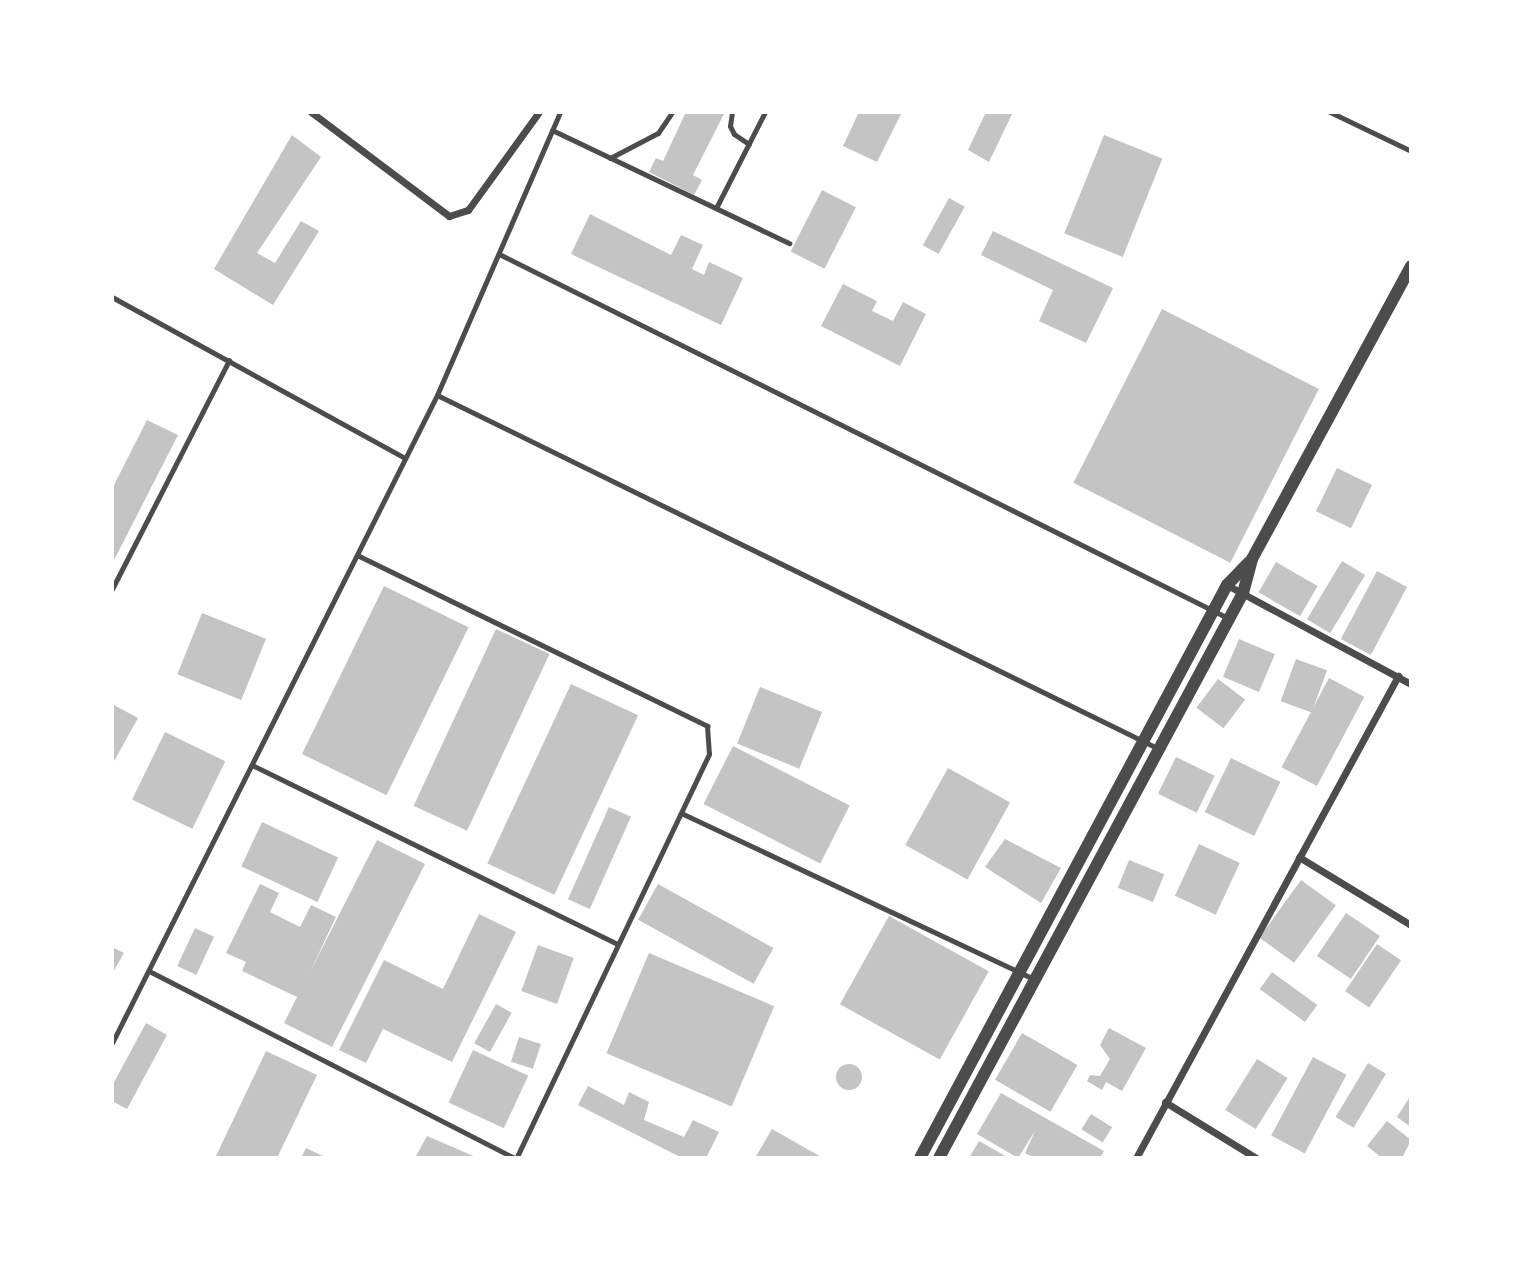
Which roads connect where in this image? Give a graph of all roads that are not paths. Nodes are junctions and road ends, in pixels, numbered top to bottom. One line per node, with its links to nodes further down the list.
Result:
1 (312, 112): 2 (street)
2 (539, 112)
3 (561, 112): 8 (lane)
4 (672, 112): 11 (lane)
5 (732, 112): 9 (lane)
6 (765, 112): 9 (lane)
7 (1330, 112): 10 (lane)
8 (552, 130): 11 (lane); 14 (lane)
9 (749, 144): 12 (lane)
10 (1411, 151)
11 (610, 158): 12 (lane)
12 (716, 208): 13 (lane)
13 (789, 243)
14 (502, 255): 19 (lane); 26 (lane)
15 (1411, 266): 16 (street)
16 (1407, 284): 22 (street)
17 (112, 297): 18 (lane)
18 (229, 360): 20 (lane); 24 (lane)
19 (437, 395): 20 (lane); 30 (lane)
20 (405, 458): 21 (lane)
21 (357, 555): 32 (lane); 33 (lane)
22 (1252, 559): 23 (street); 25 (street)
23 (1227, 585): 25 (street); 26 (street)
24 (112, 589)
25 (1243, 593): 27 (street); 28 (street)
26 (1214, 611): 27 (lane); 30 (street)
27 (1230, 618): 31 (street)
28 (1398, 676): 29 (street); 34 (street)
29 (1411, 684)
30 (1145, 743): 31 (lane); 35 (street)
31 (1160, 750): 36 (street)
32 (252, 765): 38 (lane); 39 (lane)
33 (681, 813): 38 (lane); 40 (lane)
34 (1299, 857): 37 (street); 42 (street)
35 (1081, 864): 36 (street); 40 (street)
36 (1094, 872): 40 (street)
37 (1411, 925)
38 (618, 944): 45 (lane)
39 (149, 971): 41 (lane); 45 (lane)
40 (1028, 977): 43 (street); 44 (street)
41 (112, 1043)
42 (1165, 1102): 48 (street); 49 (street)
43 (946, 1110): 44 (street); 46 (street)
44 (960, 1118): 47 (street)
45 (515, 1158)
46 (920, 1158)
47 (939, 1158)
48 (1136, 1158)
49 (1256, 1158)

